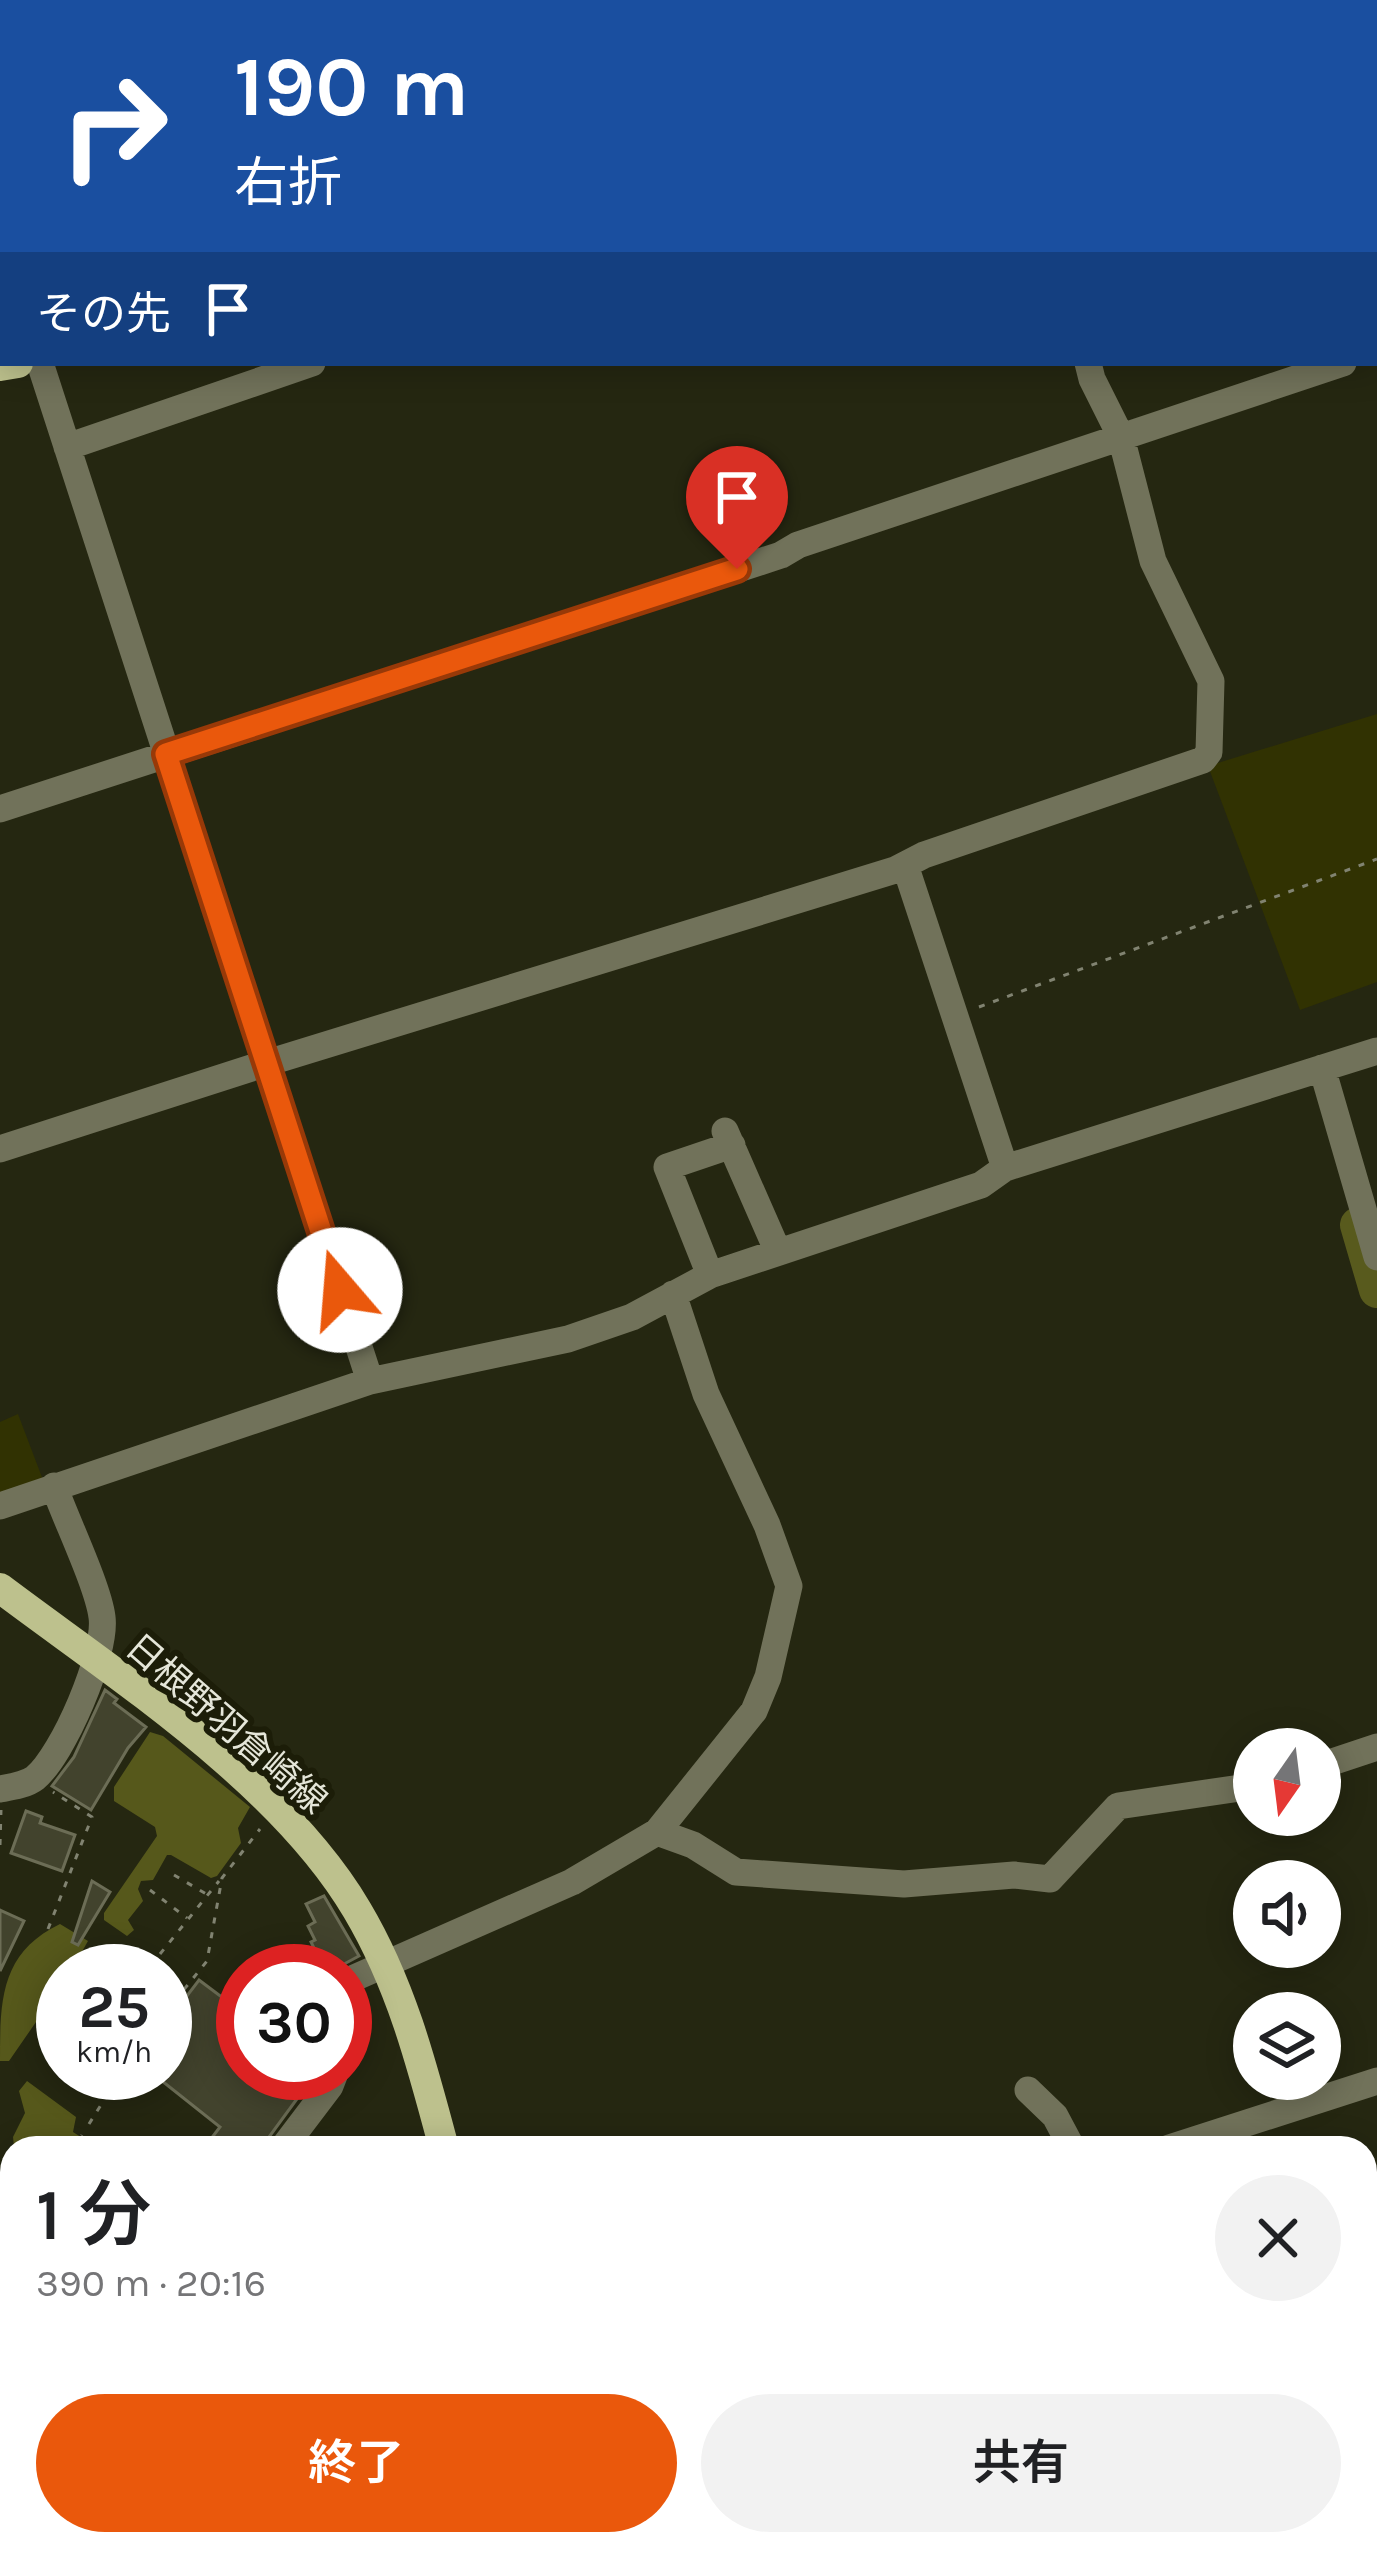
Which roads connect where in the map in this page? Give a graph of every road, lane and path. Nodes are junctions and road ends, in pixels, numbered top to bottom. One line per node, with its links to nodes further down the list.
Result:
1 (41, 366): 7 (street)
2 (303, 366): 7 (street)
3 (1089, 366): 6 (street)
4 (1324, 366): 5 (street)
5 (1285, 372): 6 (street)
6 (1121, 437): 8 (street); 11 (street)
7 (67, 447): 8 (street)
8 (166, 754): 9 (street); 14 (street)
9 (0, 809)
10 (1377, 859): 12 (path)
11 (905, 865): 12 (street); 14 (street)
12 (955, 1016): 17 (street)
13 (1377, 1051): 15 (street)
14 (267, 1063): 16 (street); 22 (street)
15 (1322, 1068): 17 (street); 19 (street)
16 (0, 1149)
17 (1006, 1168): 18 (street)
18 (778, 1252): 20 (street); 20 (street)
19 (1377, 1257)
20 (710, 1275): 21 (street)
21 (673, 1294): 22 (street); 33 (street)
22 (370, 1381): 23 (street)
23 (54, 1486): 24 (street); 26 (street)
24 (0, 1506)
25 (0, 1588): 26 (main road, 日根野羽倉崎線)
26 (98, 1663): 29 (street); 32 (main road, 日根野羽倉崎線)
27 (1377, 1747): 28 (street)
28 (1341, 1759)
29 (34, 1779): 30 (street); 41 (path)
30 (1, 1789): 34 (path)
31 (1233, 1789): 33 (street)
32 (276, 1808): 36 (path); 43 (main road, 日根野羽倉崎線)
33 (657, 1832): 43 (street)
34 (0, 1845)
35 (174, 1875): 38 (path)
36 (222, 1878): 38 (path); 45 (path)
37 (152, 1892): 39 (path)
38 (208, 1895): 39 (path)
39 (190, 1918): 40 (path); 42 (path)
40 (198, 1923)
41 (48, 1928)
42 (169, 1944)
43 (386, 1963): 44 (street); 52 (main road, 日根野羽倉崎線)
44 (372, 1969)
45 (192, 1980)
46 (1377, 2081): 54 (street)
47 (1028, 2090): 53 (street)
48 (104, 2100): 50 (path)
49 (319, 2100): 51 (street)
50 (89, 2124)
51 (292, 2136)
52 (441, 2136)
53 (1066, 2136)
54 (1206, 2136)

